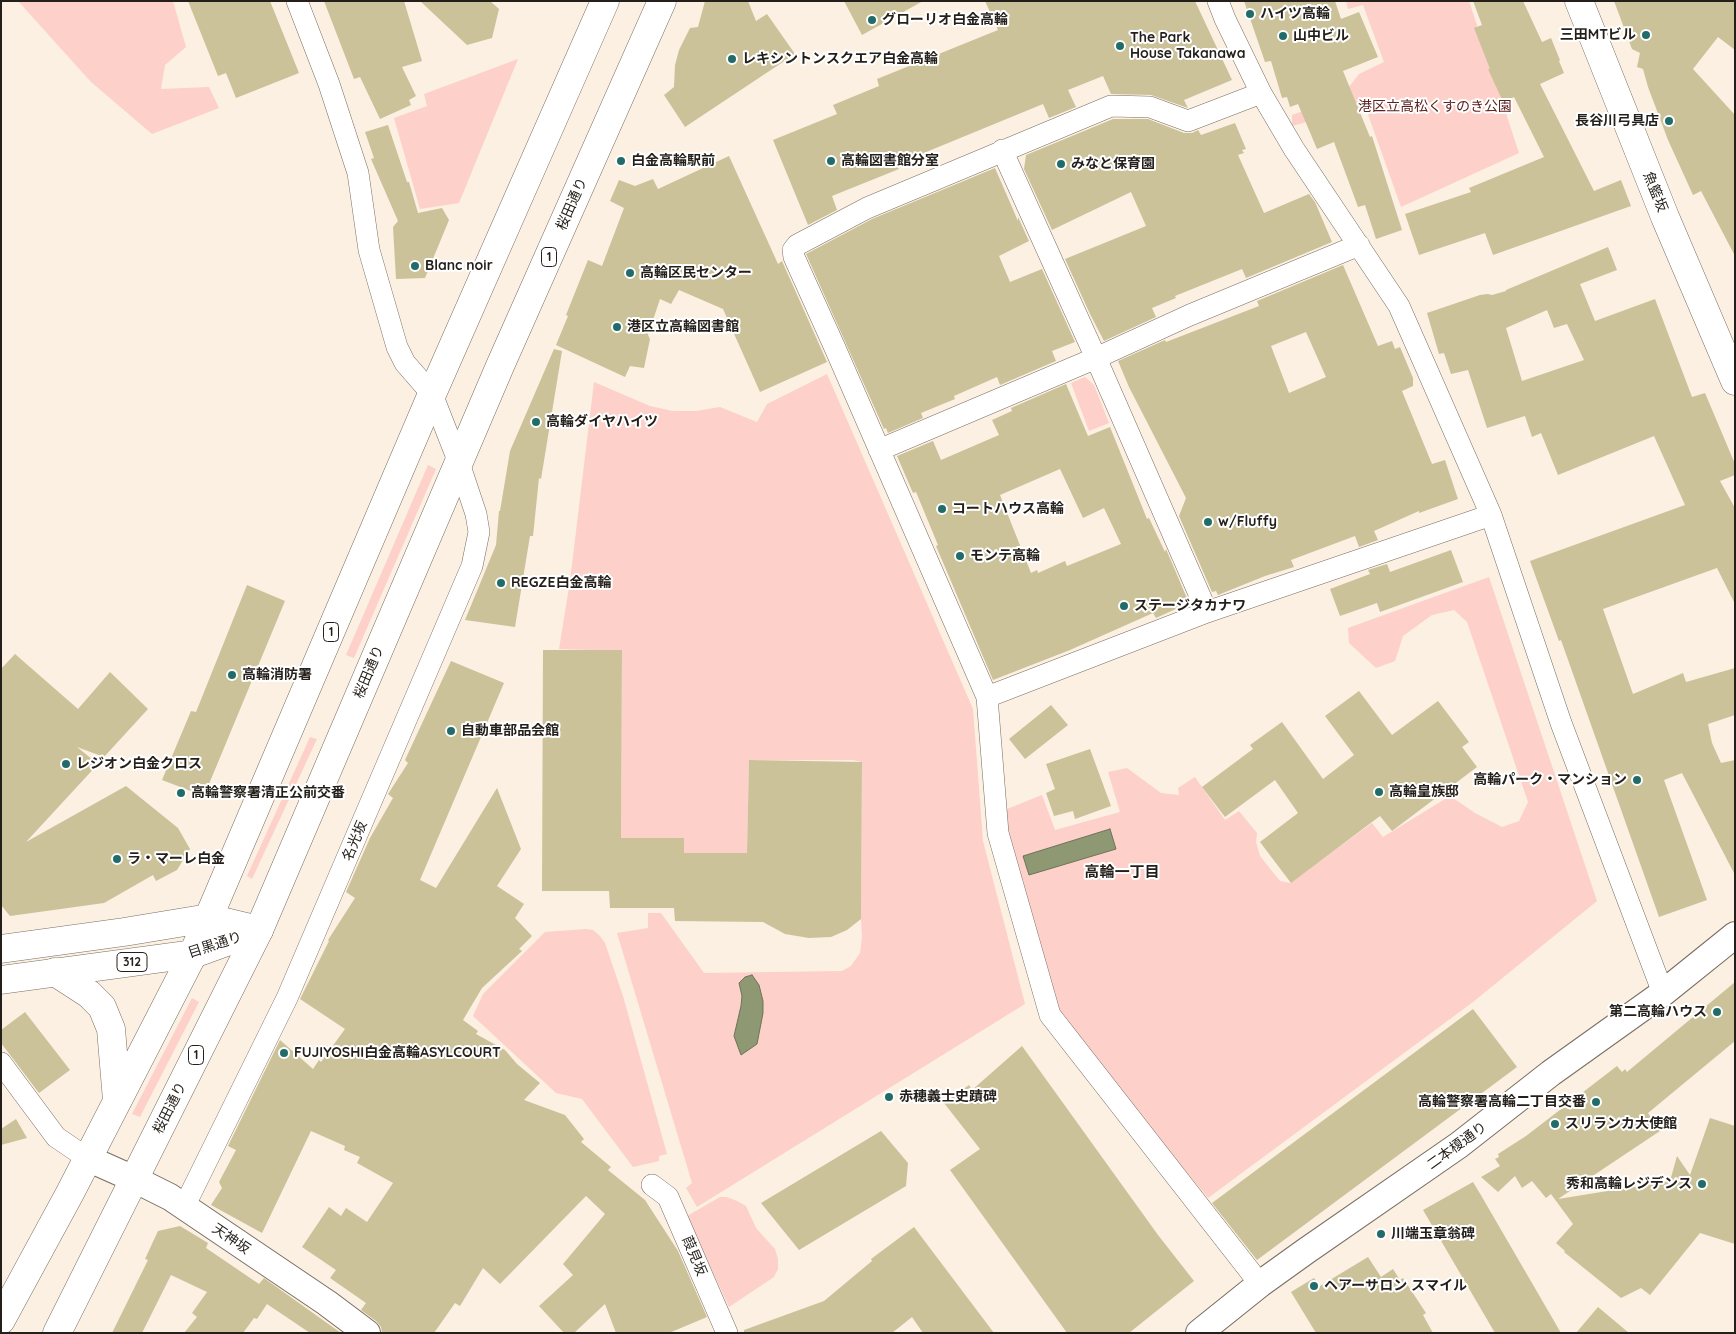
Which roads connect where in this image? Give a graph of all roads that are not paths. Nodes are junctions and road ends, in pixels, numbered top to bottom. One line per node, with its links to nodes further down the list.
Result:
1 (297, 1): 11 (street, 名光坂)
2 (605, 1): 11 (main road, 1)
3 (662, 1): 13 (main road, 桜田通り / 1)
4 (1218, 1): 6 (street)
5 (1579, 1): 10 (main road, 魚籃坂)
6 (1261, 93): 7 (street); 8 (street)
7 (1002, 150): 9 (street); 12 (street)
8 (1359, 245): 9 (street); 14 (street)
9 (1096, 358): 12 (street); 15 (street)
10 (1735, 381)
11 (432, 394): 13 (street, 名光坂); 17 (main road, 1)
12 (879, 450): 16 (street)
13 (459, 463): 18 (main road, 桜田通り / 1); 30 (street, 名光坂)
14 (1491, 515): 15 (street); 24 (street)
15 (1207, 612): 16 (street)
16 (987, 697): 31 (street)
17 (209, 918): 18 (main road, 目黒通り / 312); 20 (main road, 目黒通り / 312); 21 (main road, 1)
18 (258, 930): 21 (main road, 目黒通り / 312); 28 (main road, 桜田通り / 1)
19 (1735, 935): 24 (street, 二本榎通り)
20 (1, 948)
21 (194, 954): 22 (main road, 目黒通り / 312); 26 (main road, 1)
22 (55, 972): 23 (main road, 目黒通り / 312); 26 (main road)
23 (1, 980)
24 (1663, 993): 31 (street, 二本榎通り)
25 (1, 1063): 27 (street)
26 (117, 1100): 27 (main road, 1)
27 (88, 1158): 28 (street, 天神坂); 32 (main road, 1)
28 (134, 1179): 30 (street, 天神坂); 33 (main road, 桜田通り / 1)
29 (652, 1185): 35 (street, 葭見坂)
30 (184, 1207): 34 (street, 天神坂)
31 (1260, 1284): 36 (street, 二本榎通り)
32 (1, 1320)
33 (57, 1333)
34 (367, 1333)
35 (727, 1333)
36 (1199, 1333)

